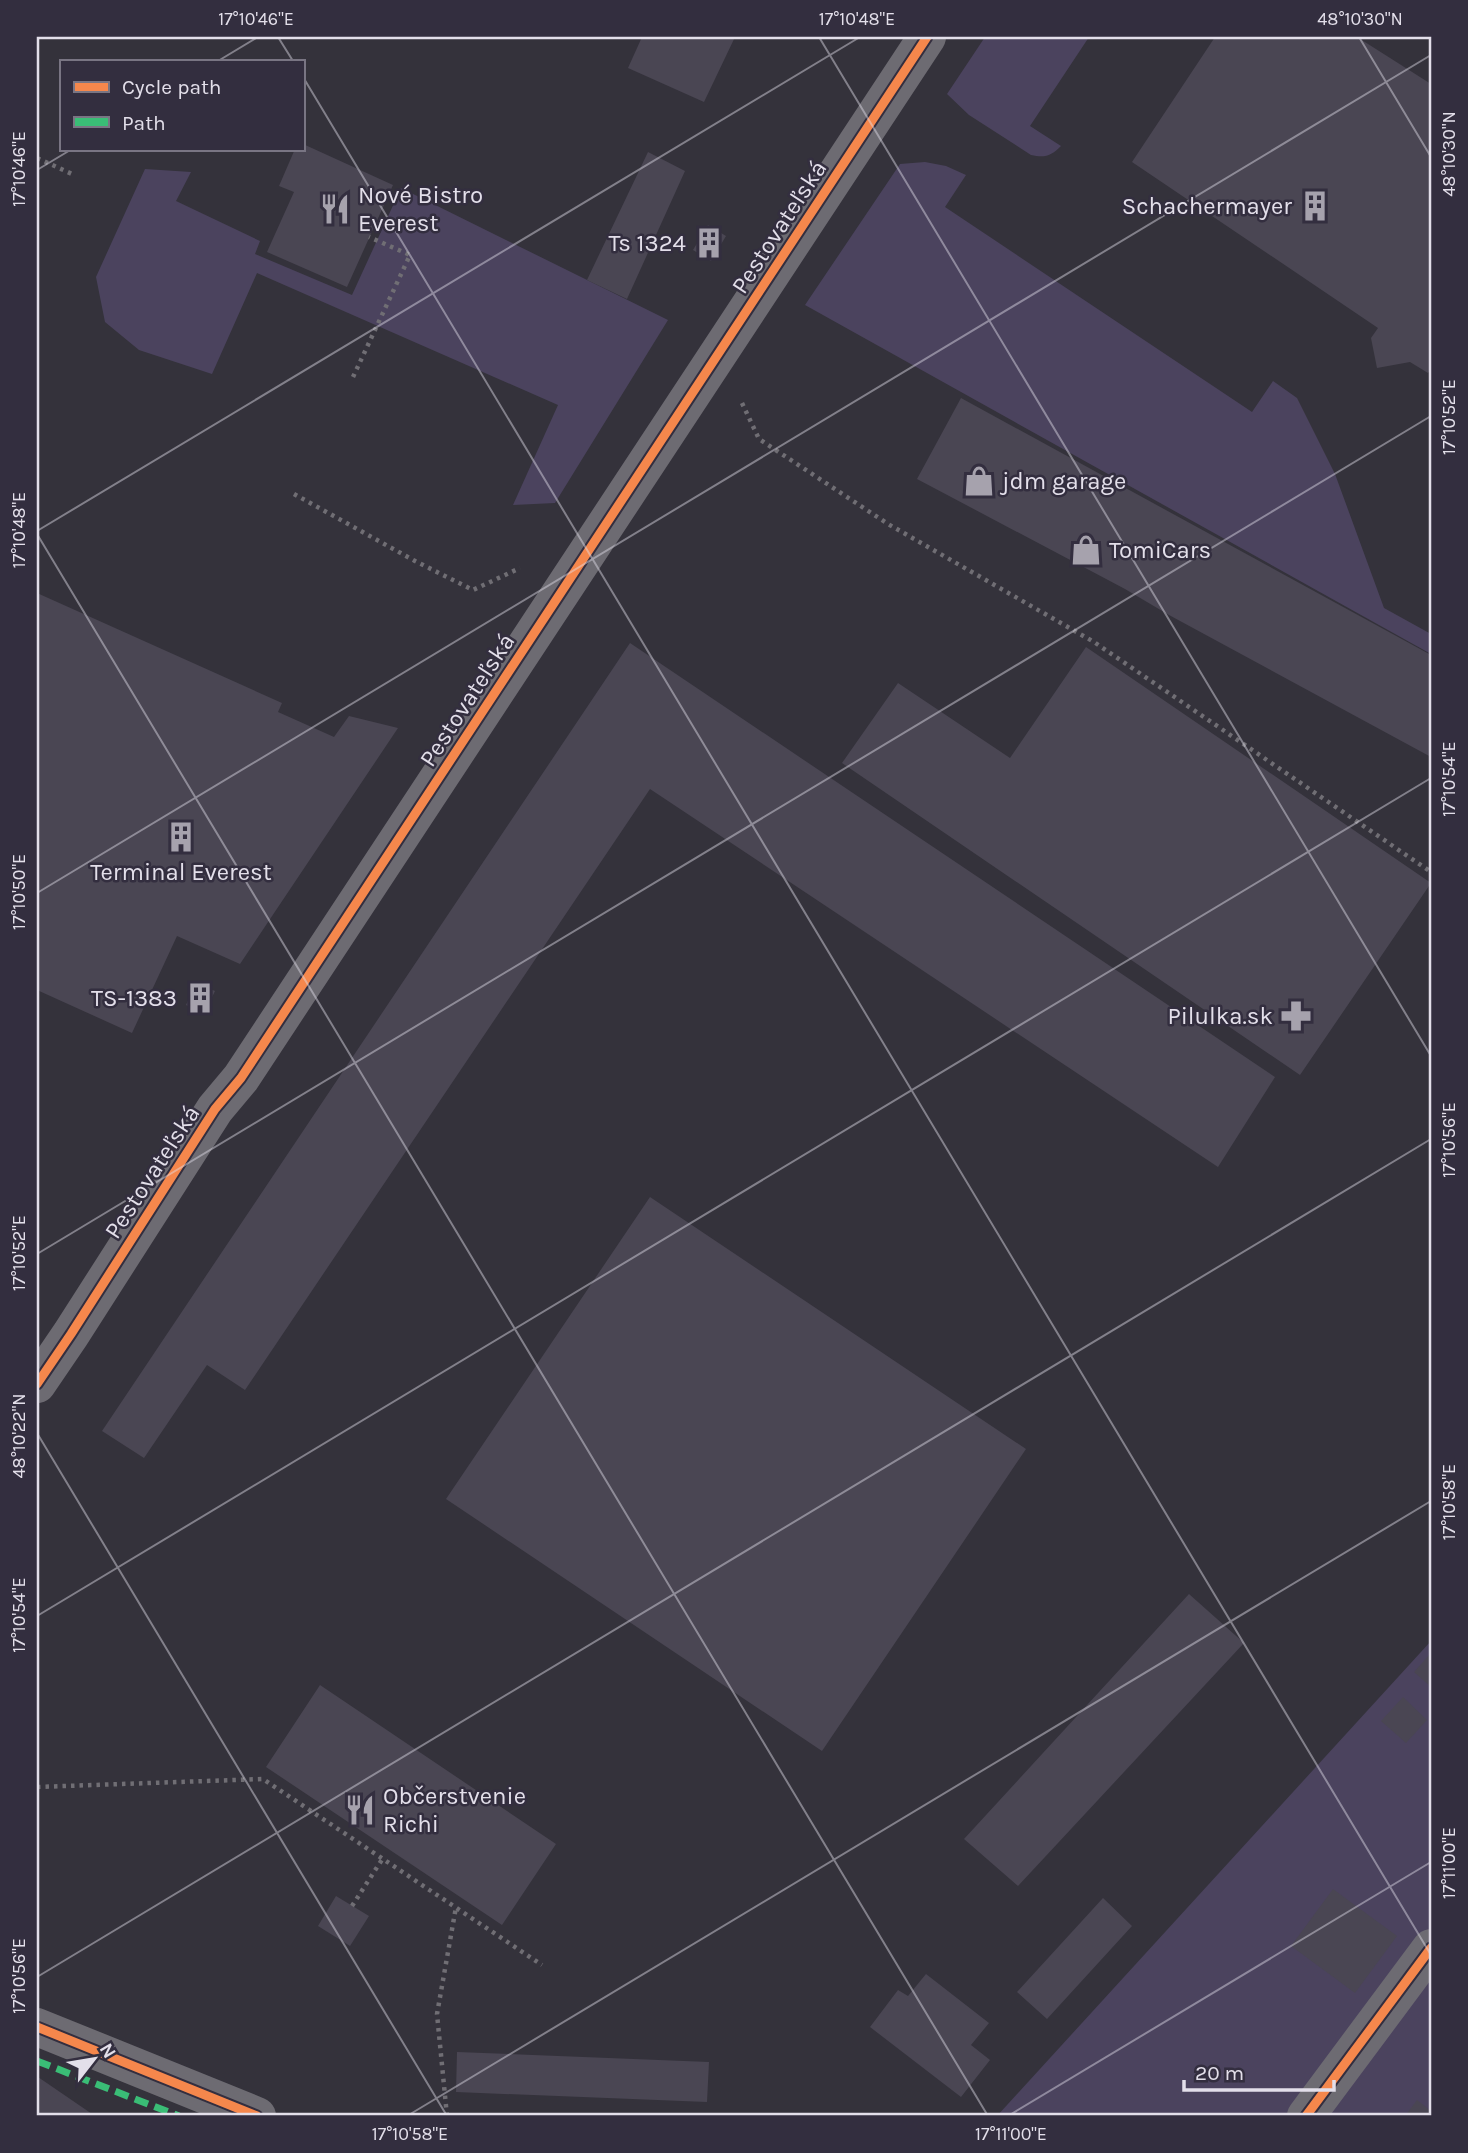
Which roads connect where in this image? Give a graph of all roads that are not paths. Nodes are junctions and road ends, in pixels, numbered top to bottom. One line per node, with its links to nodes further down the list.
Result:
1 (927, 37): 2 (street, Pestovateľská)
2 (37, 1384)
3 (1431, 1948): 6 (street)
4 (37, 2027): 5 (street)
5 (257, 2116)
6 (1306, 2116)

